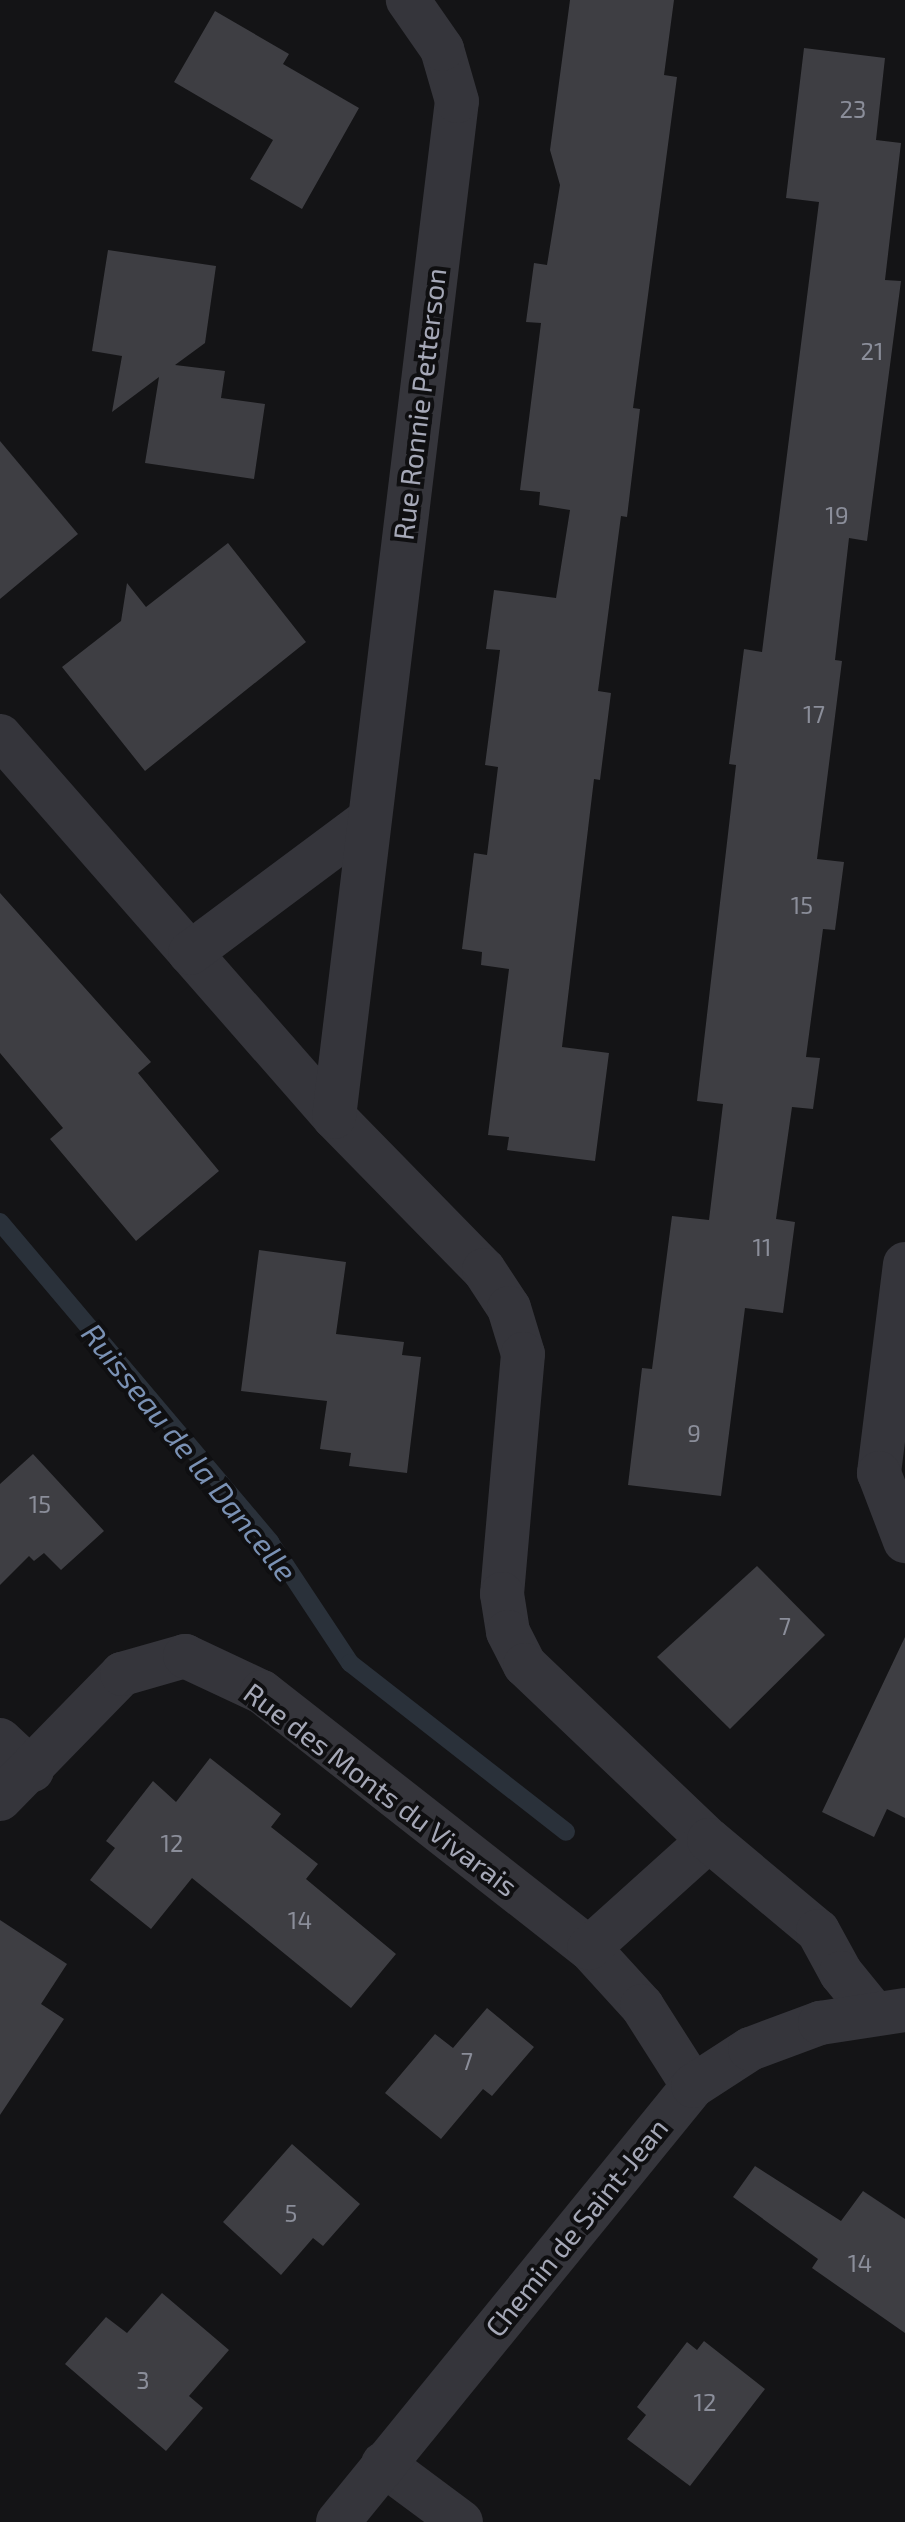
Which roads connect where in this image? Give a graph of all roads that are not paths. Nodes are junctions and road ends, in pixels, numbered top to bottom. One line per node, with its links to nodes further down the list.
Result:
1 (408, 0): 3 (street, Rue Ronnie Petterson)
2 (0, 736): 4 (street)
3 (367, 821): 4 (street); 5 (street, Rue Ronnie Petterson)
4 (190, 953): 5 (street)
5 (334, 1117): 11 (street)
6 (905, 1264): 7 (street)
7 (902, 1528)
8 (0, 1740): 9 (street)
9 (32, 1770): 10 (street, Rue des Monts du Vivarais); 12 (street, Rue des Monts du Vivarais)
10 (0, 1799)
11 (709, 1840): 12 (street); 13 (street)
12 (589, 1948): 14 (street, Rue des Monts du Vivarais)
13 (888, 2010): 14 (street, Chemin de Saint-Jean)
14 (693, 2086): 15 (street, Chemin de Saint-Jean)
15 (383, 2464): 16 (street, Chemin de Saint-Jean); 17 (street)
16 (338, 2522)
17 (461, 2522)

